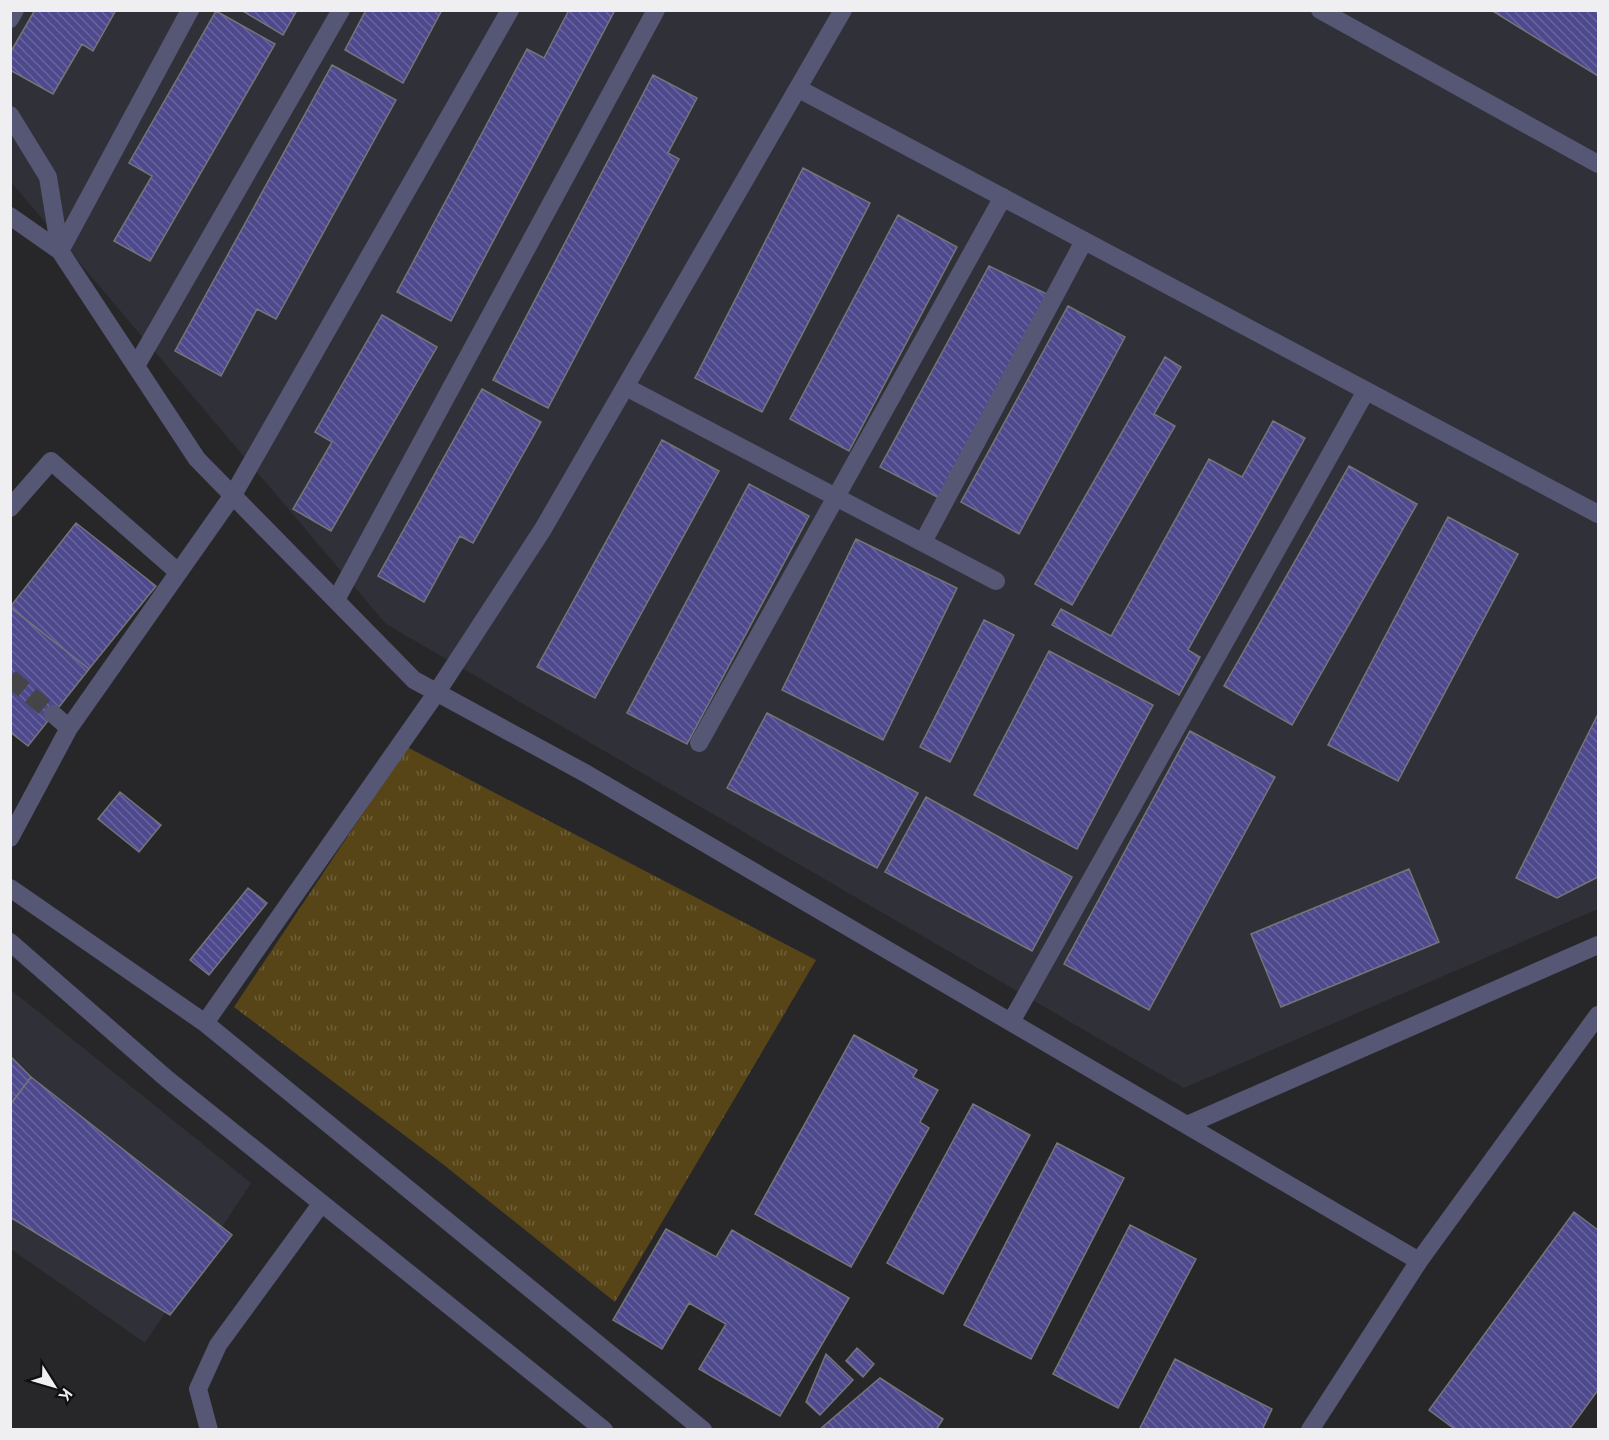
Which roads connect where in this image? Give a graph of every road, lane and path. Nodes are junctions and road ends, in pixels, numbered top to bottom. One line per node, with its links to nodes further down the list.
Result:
1 (15, 10): 8 (street)
2 (190, 10): 15 (street)
3 (341, 10): 16 (street)
4 (510, 10): 19 (street)
5 (656, 10): 26 (street)
6 (843, 10): 9 (street)
7 (1320, 10): 11 (street)
8 (10, 19)
9 (799, 89): 12 (street); 17 (street)
10 (10, 115): 15 (street)
11 (1599, 164)
12 (1003, 197): 14 (street); 20 (street)
13 (10, 216): 15 (street)
14 (1084, 241): 18 (street); 23 (street)
15 (60, 251): 16 (street)
16 (136, 366): 19 (street)
17 (626, 387): 20 (street); 27 (street)
18 (1366, 390): 22 (street); 36 (street)
19 (233, 495): 24 (street); 26 (street)
20 (836, 497): 23 (street); 30 (street)
21 (10, 508): 24 (street)
22 (1599, 514)
23 (923, 542): 25 (street)
24 (178, 572): 29 (street)
25 (996, 581)
26 (336, 600): 27 (street)
27 (437, 692): 36 (street); 37 (street)
28 (53, 714): 29 (street)
29 (69, 728): 31 (street)
30 (699, 743)
31 (10, 838)
32 (10, 888): 37 (street)
33 (10, 942): 39 (street)
34 (1599, 945): 38 (street)
35 (1599, 1015): 40 (street)
36 (1011, 1022): 38 (street)
37 (205, 1023): 44 (street)
38 (1187, 1125): 40 (street)
39 (321, 1204): 42 (street); 43 (street)
40 (1419, 1262): 41 (street)
41 (1316, 1428)
42 (209, 1430)
43 (604, 1430)
44 (703, 1430)

